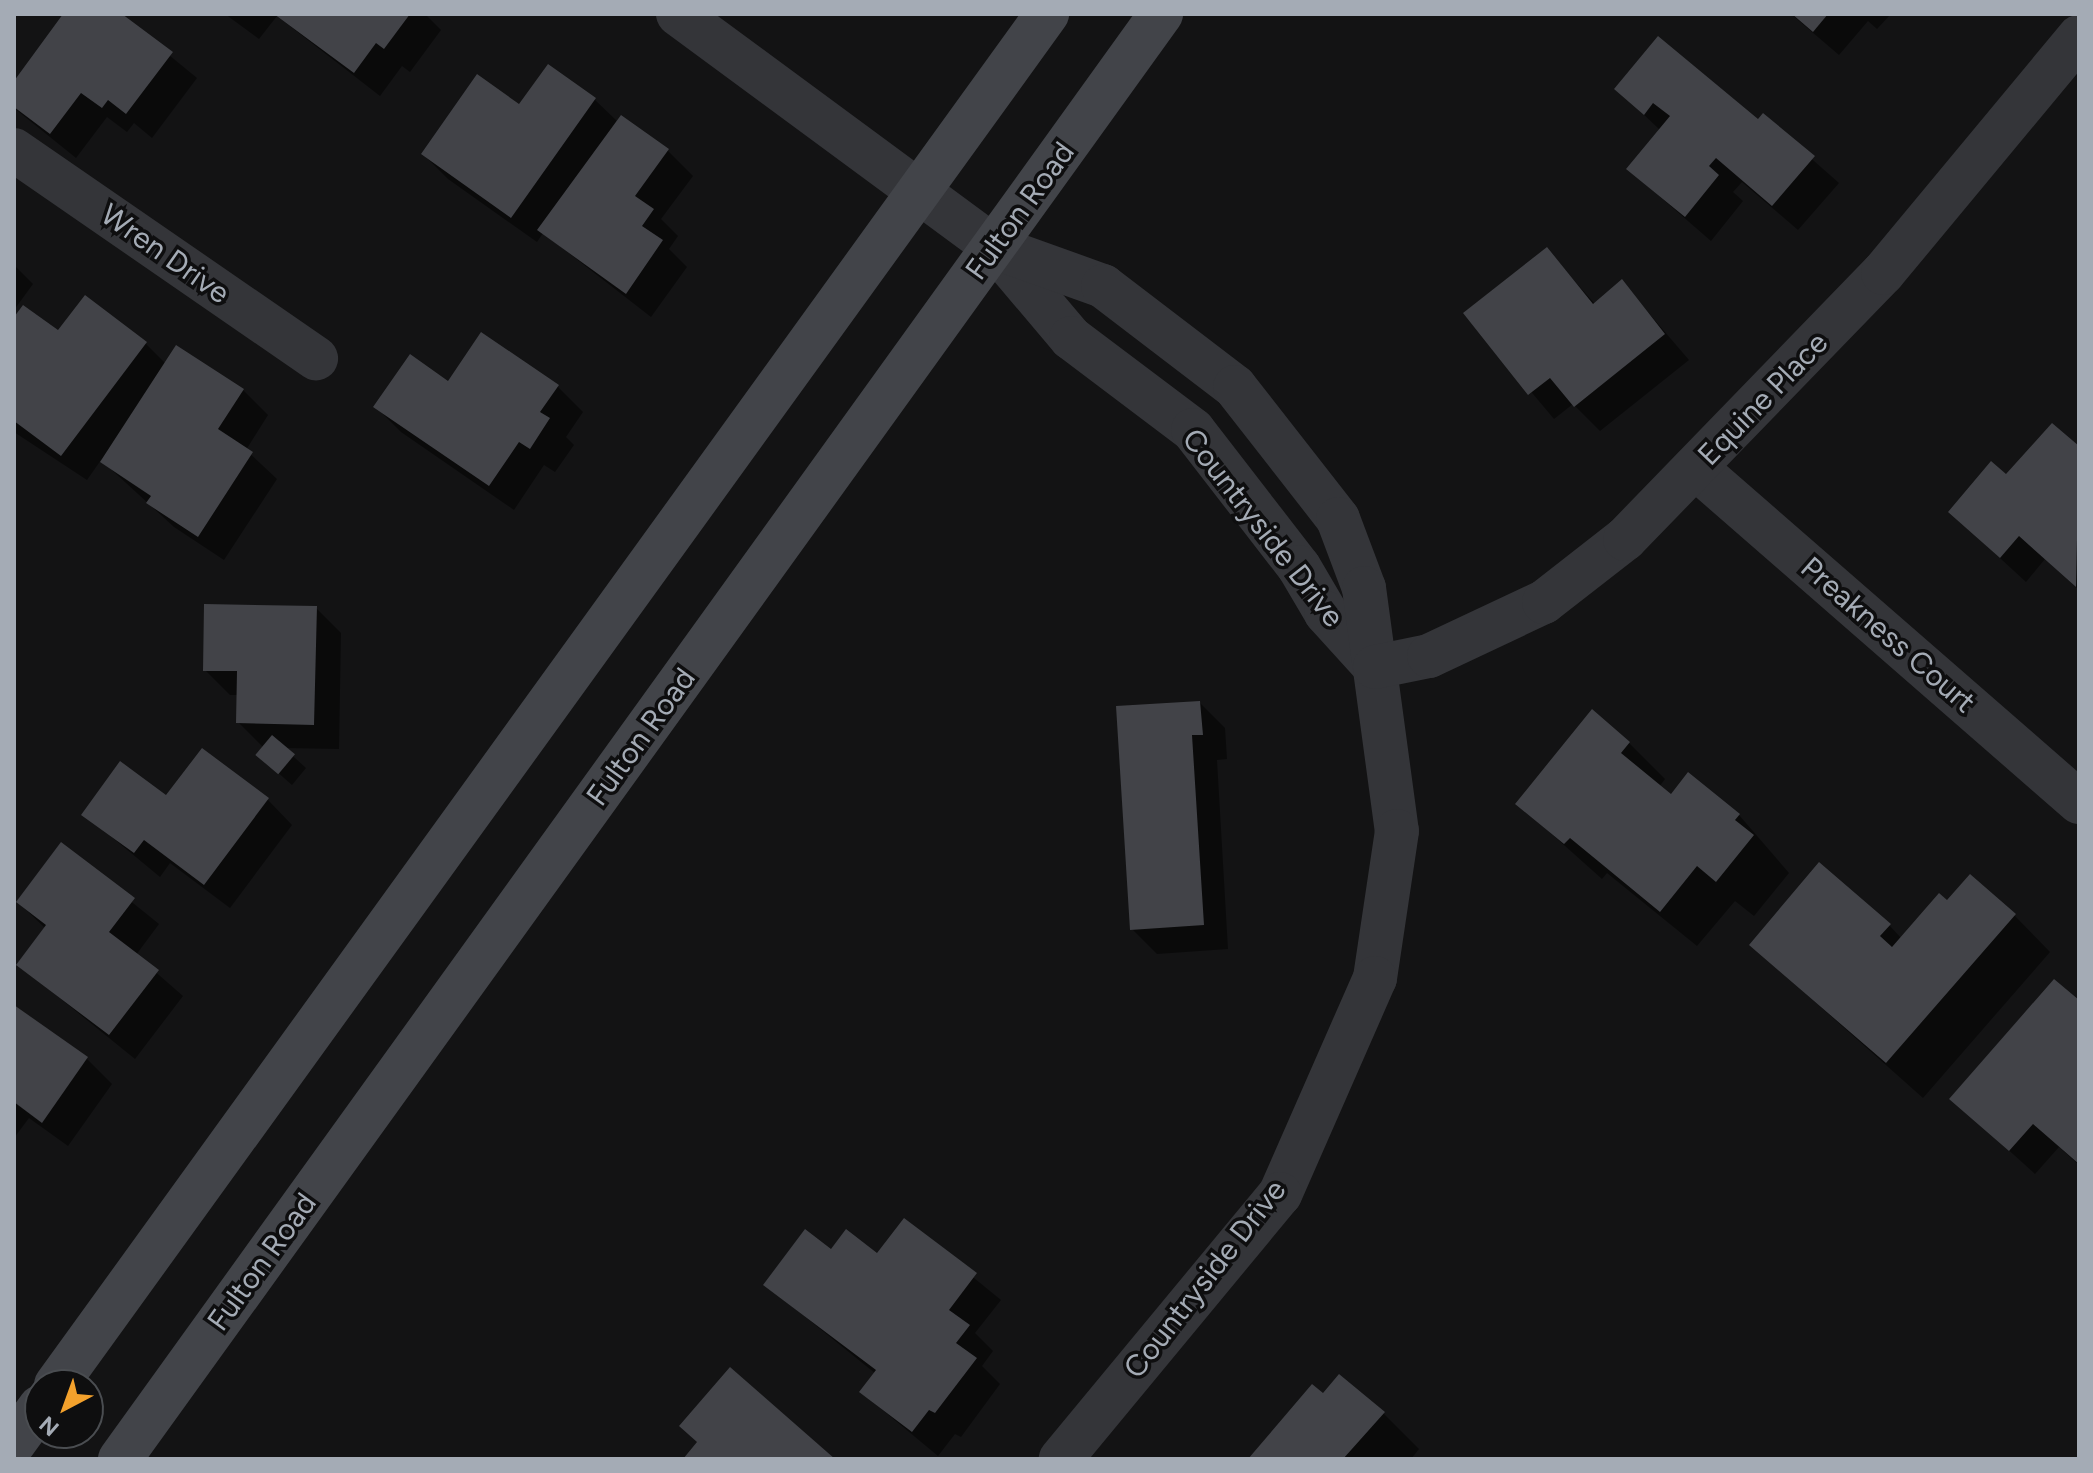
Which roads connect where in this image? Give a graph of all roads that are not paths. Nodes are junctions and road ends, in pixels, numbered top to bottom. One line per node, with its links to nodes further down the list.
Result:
1 (678, 14): 6 (street)
2 (1047, 14): 6 (main road)
3 (1161, 14): 7 (main road, Fulton Road)
4 (2079, 37): 11 (street, Equine Place)
5 (14, 150): 8 (street, Wren Drive)
6 (921, 193): 7 (street); 14 (main road)
7 (994, 247): 9 (street, Countryside Drive); 10 (street, Countryside Drive); 15 (main road, Fulton Road)
8 (316, 358)
9 (1235, 387): 10 (street); 12 (street, Countryside Drive)
10 (1193, 430): 12 (street, Countryside Drive)
11 (1697, 469): 12 (street, Equine Place); 13 (street, Preakness Court)
12 (1375, 667): 16 (street, Countryside Drive)
13 (2079, 802)
14 (68, 1369)
15 (120, 1459)
16 (1061, 1459)

